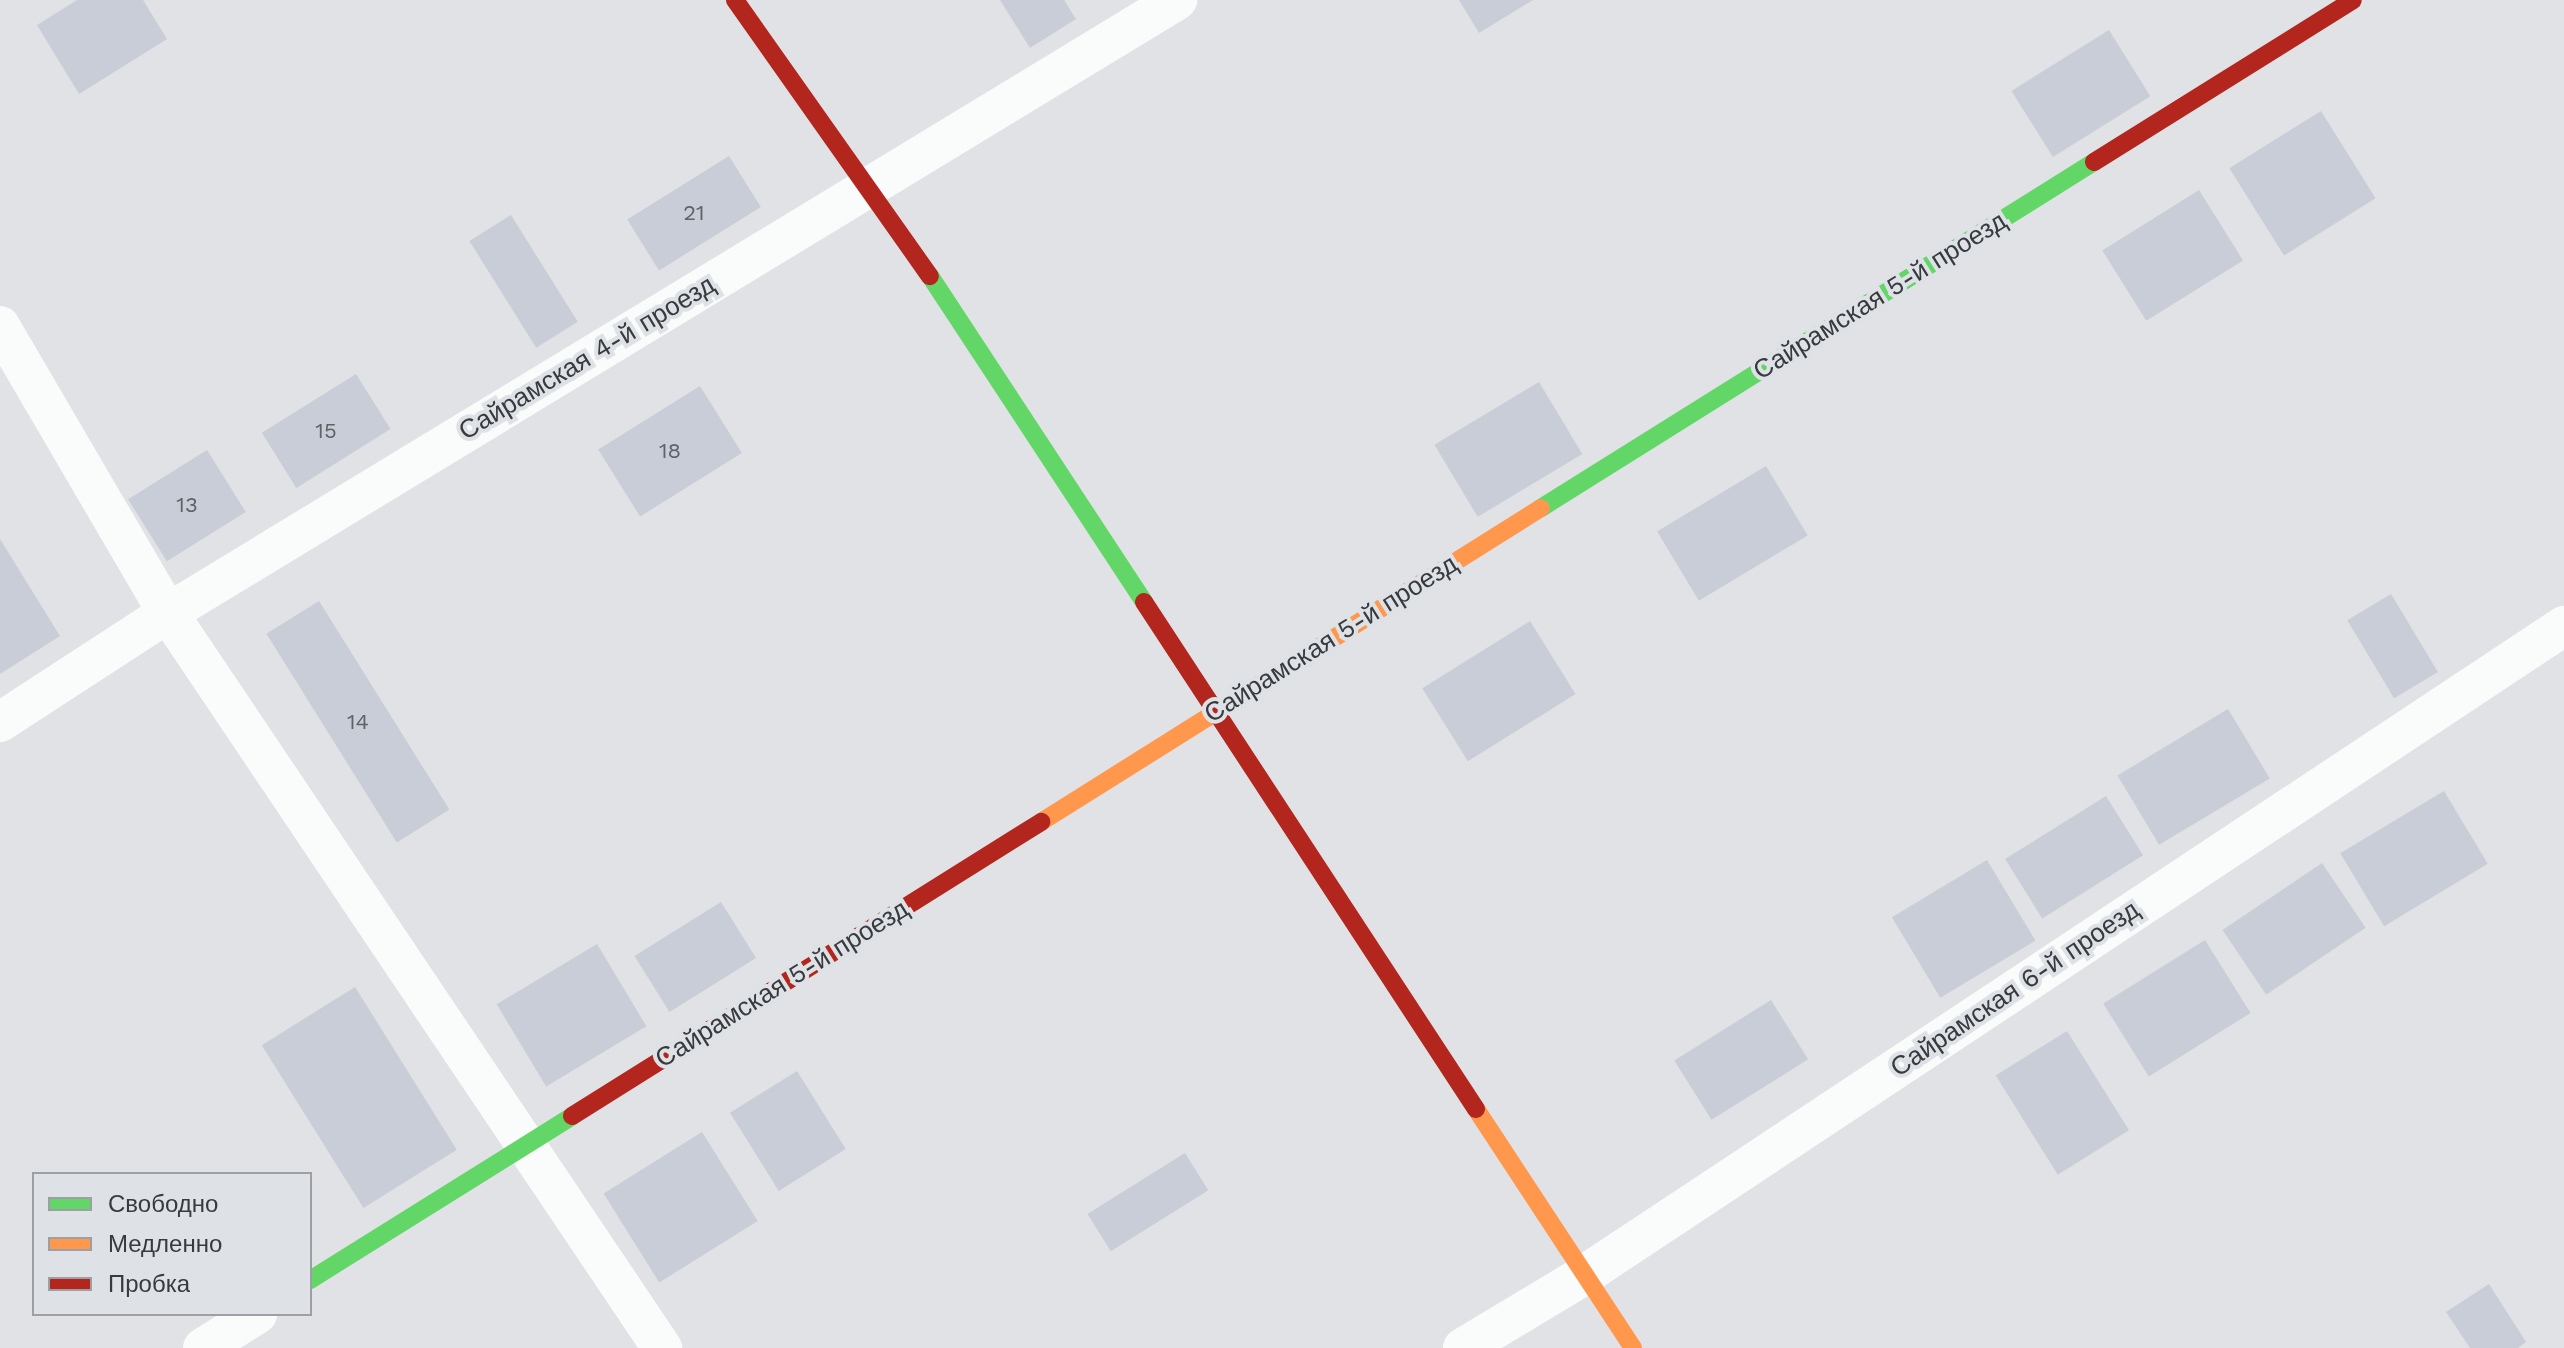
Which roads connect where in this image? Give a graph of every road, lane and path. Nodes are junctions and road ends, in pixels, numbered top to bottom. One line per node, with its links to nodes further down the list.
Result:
1 (735, 0): 4 (street)
2 (1177, 0): 4 (street, Сайрамская 4-й проезд)
3 (2353, 0): 8 (street, Сайрамская 5-й проезд)
4 (871, 186): 6 (street, Сайрамская 4-й проезд); 8 (street)
5 (0, 326): 6 (street)
6 (168, 613): 9 (street, Сайрамская 4-й проезд); 10 (street)
7 (2564, 626): 11 (street, Сайрамская 6-й проезд)
8 (1214, 712): 10 (street, Сайрамская 5-й проезд); 11 (street)
9 (0, 722)
10 (528, 1143): 12 (street, Сайрамская 5-й проезд); 15 (street)
11 (1583, 1276): 16 (street, Сайрамская 6-й проезд); 17 (street)
12 (312, 1279)
13 (254, 1316): 14 (street)
14 (203, 1348)
15 (662, 1348)
16 (1463, 1348)
17 (1633, 1348)

